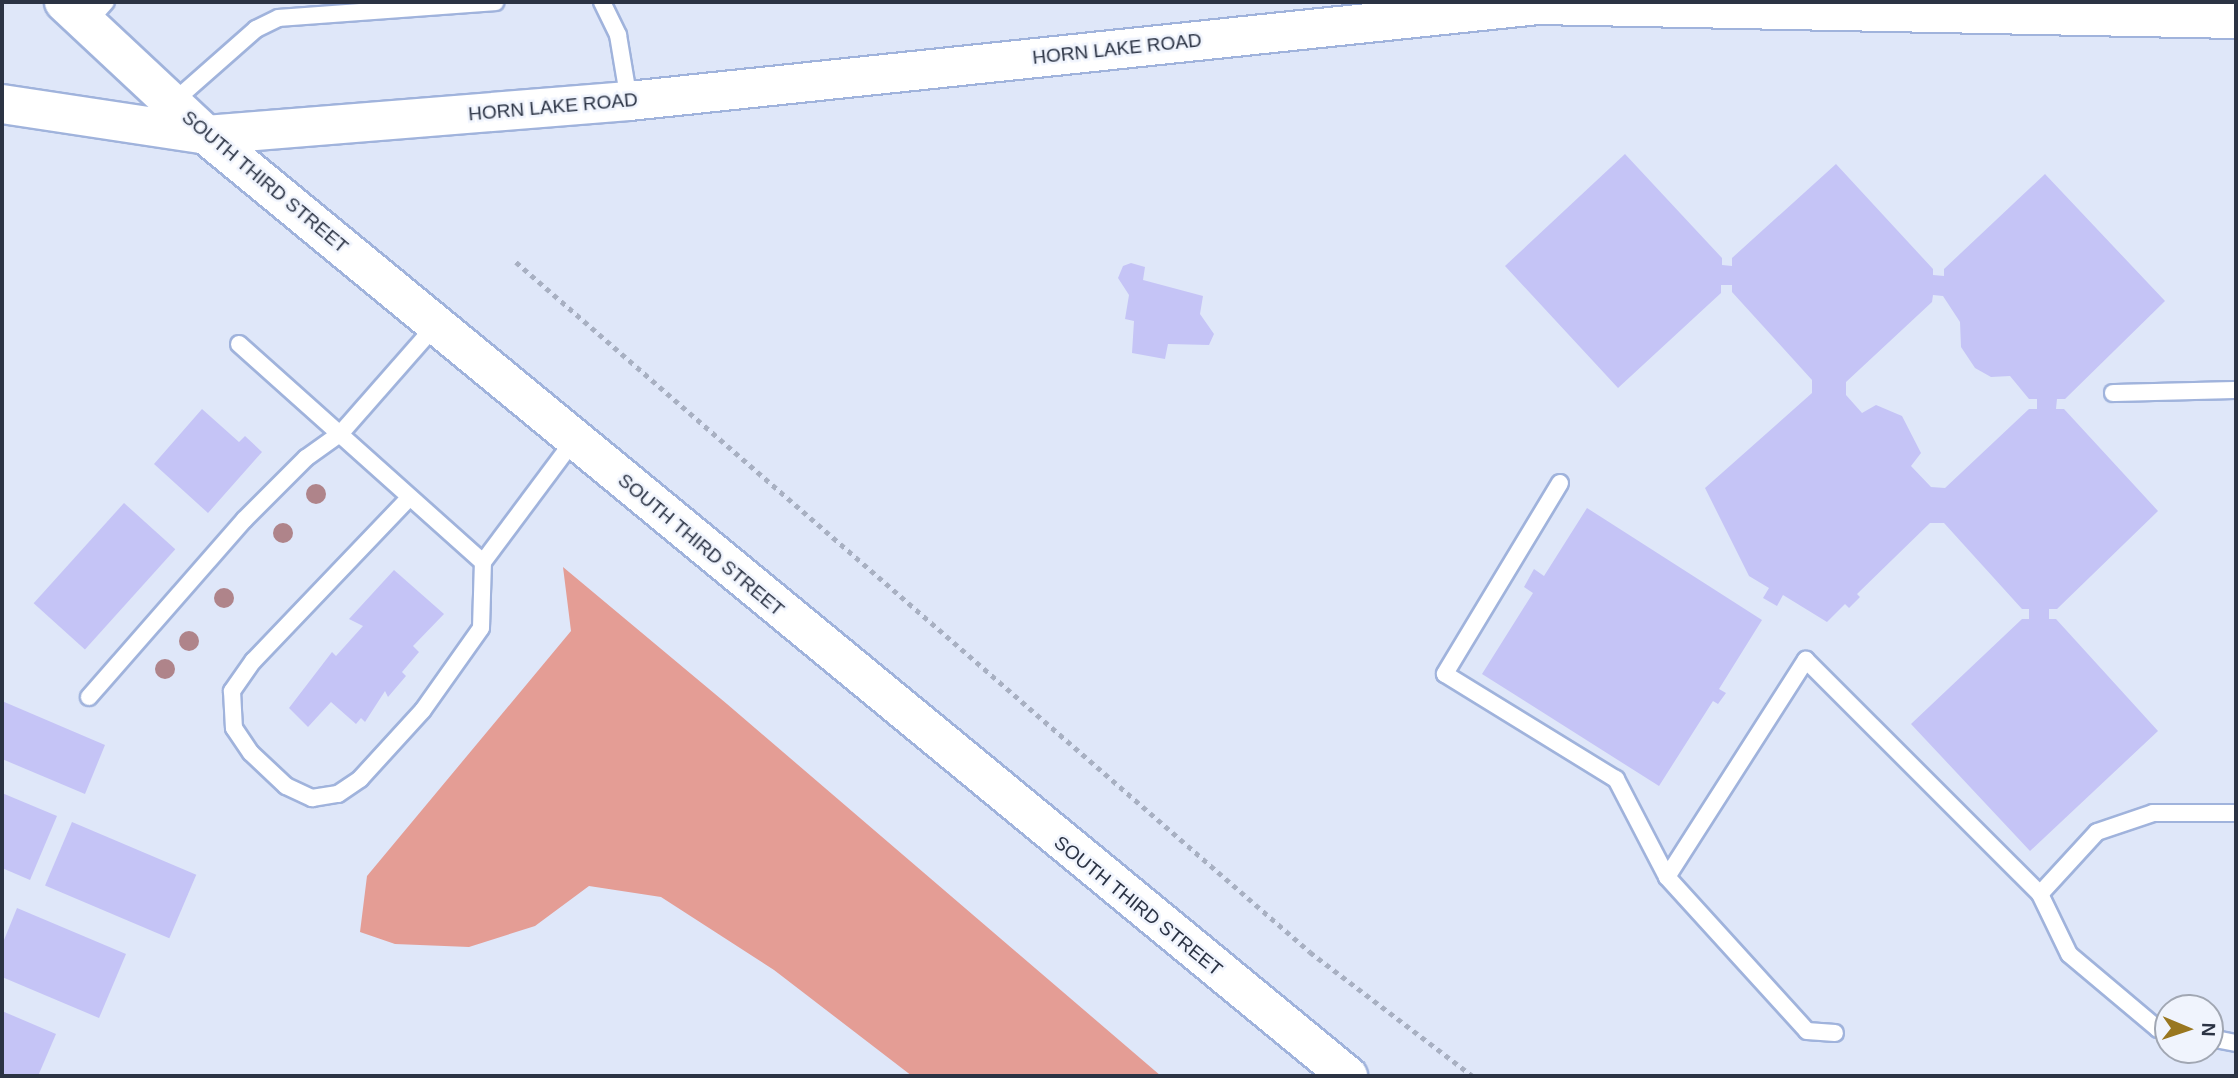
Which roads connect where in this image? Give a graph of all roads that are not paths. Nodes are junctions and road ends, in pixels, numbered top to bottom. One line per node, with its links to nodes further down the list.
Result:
1 (495, 2): 6 (lane)
2 (602, 2): 5 (lane)
3 (86, 9): 6 (main road, SOUTH THIRD STREET)
4 (2236, 19): 5 (main road, HORN LAKE ROAD)
5 (629, 101): 8 (main road, HORN LAKE ROAD)
6 (172, 103): 8 (main road, SOUTH THIRD STREET)
7 (2, 104): 8 (main road, HORN LAKE ROAD)
8 (205, 135): 9 (main road, SOUTH THIRD STREET)
9 (436, 326): 13 (lane); 14 (main road, SOUTH THIRD STREET)
10 (239, 344): 13 (lane)
11 (2236, 390): 12 (lane)
12 (2113, 393)
13 (341, 433): 16 (lane); 18 (lane)
14 (574, 440): 17 (lane); 24 (main road, SOUTH THIRD STREET)
15 (1560, 483): 20 (lane)
16 (409, 498): 17 (lane); 17 (lane)
17 (483, 562)
18 (89, 697)
19 (2236, 813): 21 (lane)
20 (1667, 877): 21 (lane); 23 (lane)
21 (2040, 894): 22 (lane)
22 (2154, 1025)
23 (1835, 1033)
24 (1348, 1076)

